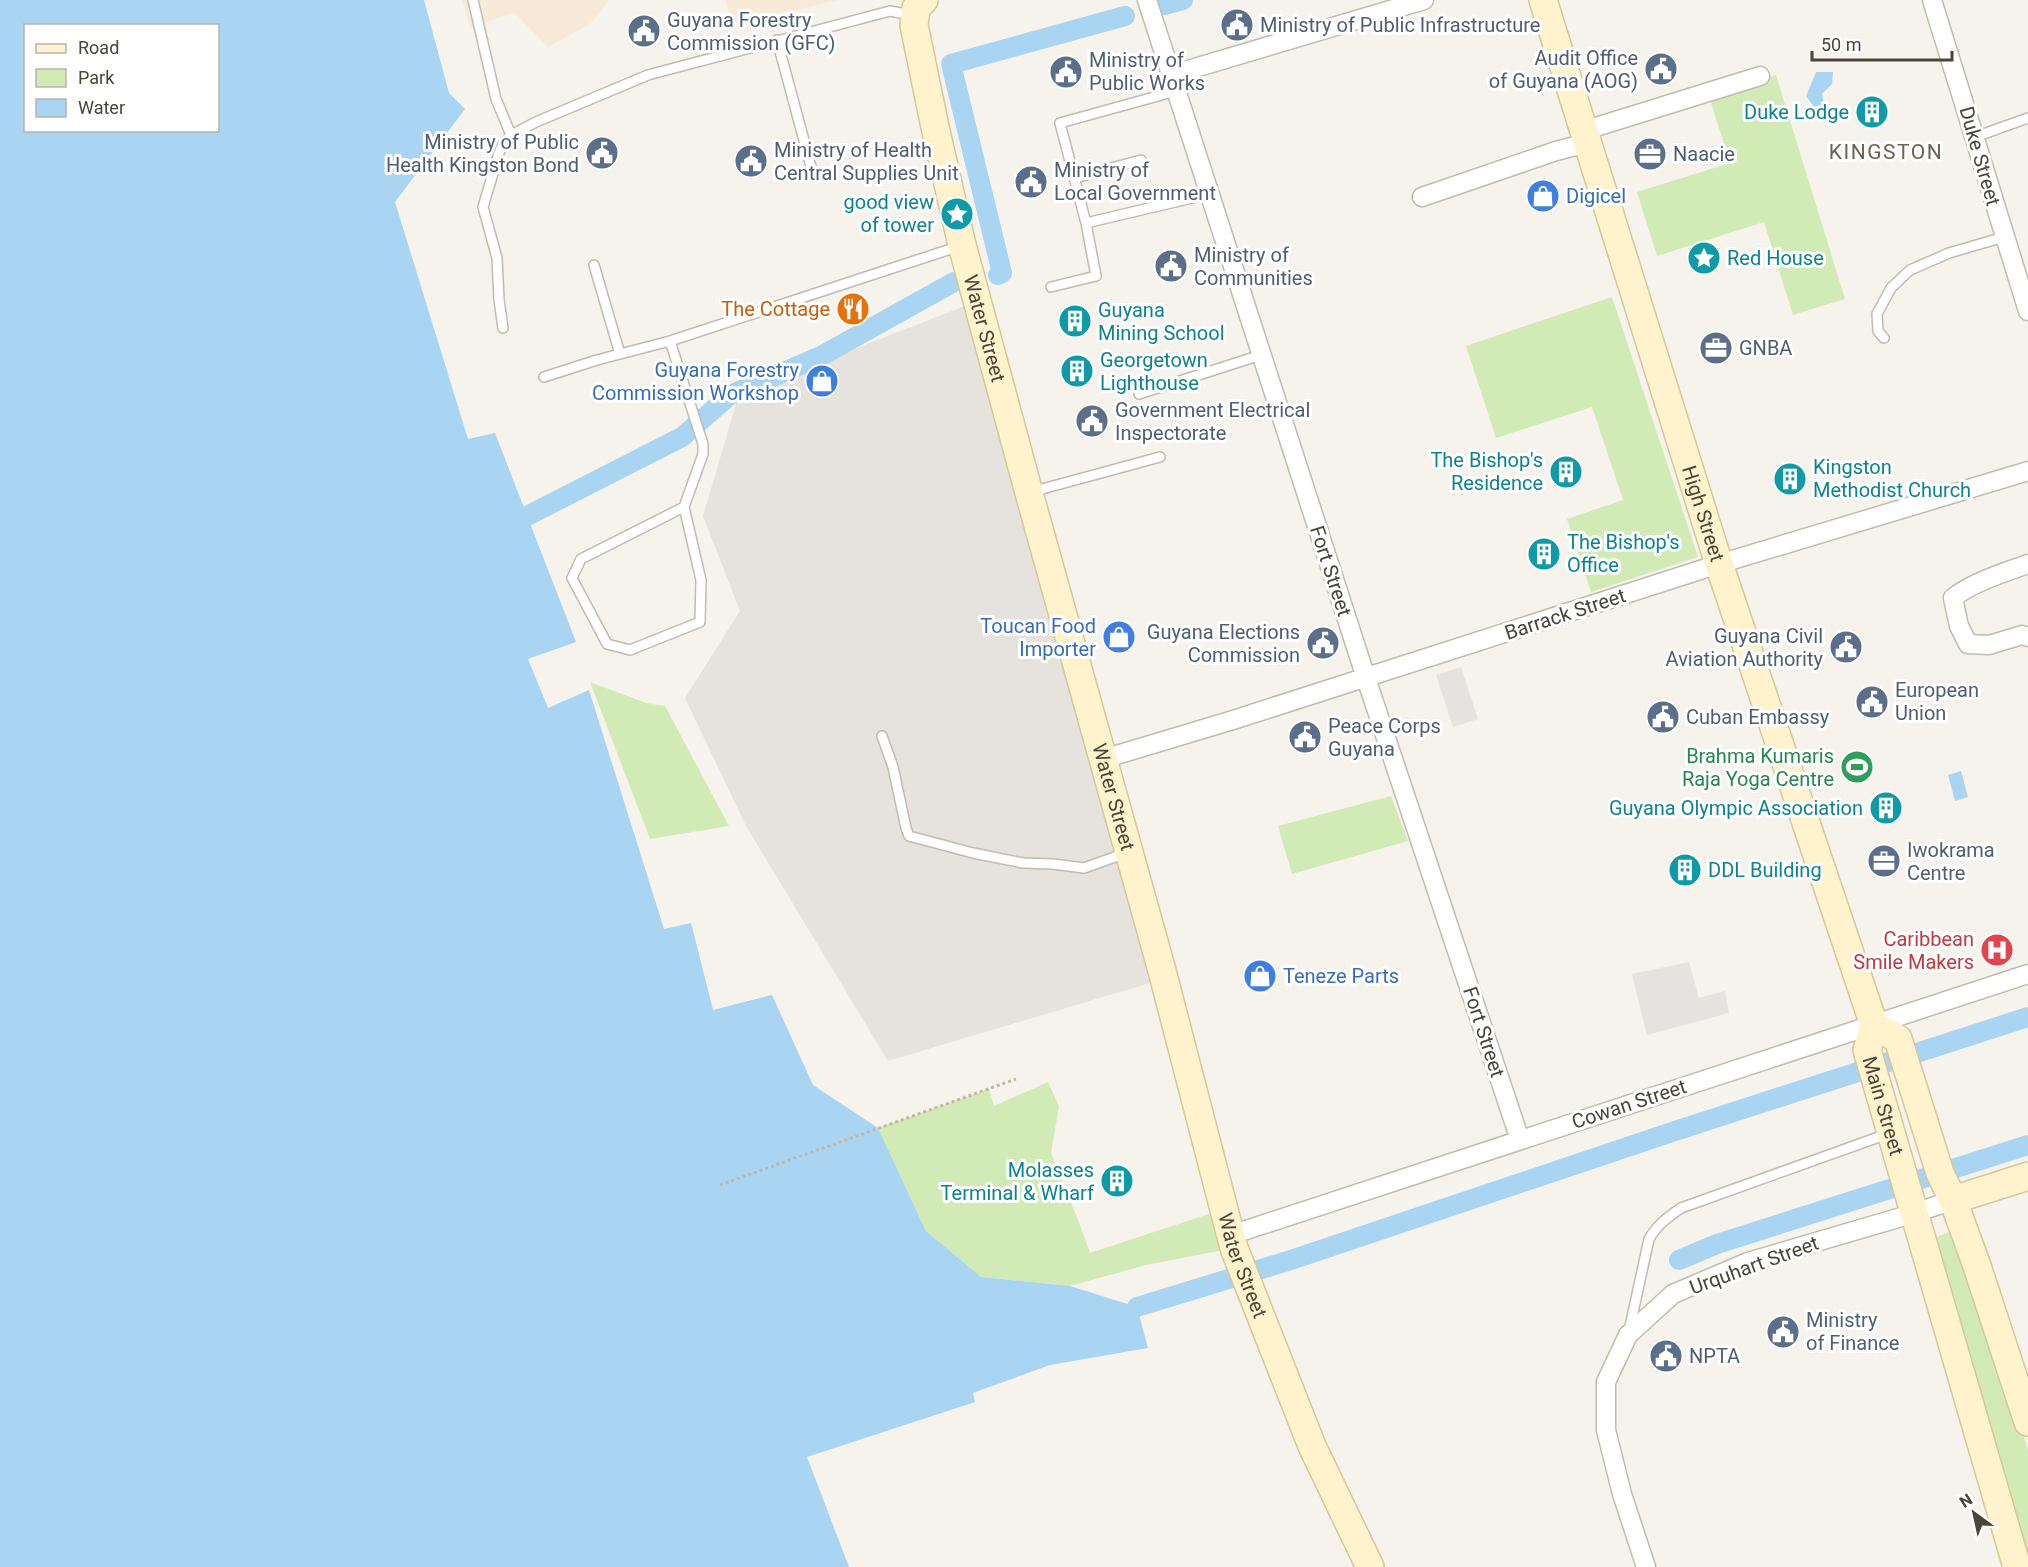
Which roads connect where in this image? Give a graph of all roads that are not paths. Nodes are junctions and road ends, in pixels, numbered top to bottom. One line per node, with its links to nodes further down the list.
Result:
1 (473, 0): 11 (lane)
2 (1147, 0): 9 (street, Fort Street)
3 (1424, 0): 9 (street)
4 (1543, 0): 12 (main road, High Street)
5 (1932, 0): 13 (street, Duke Street)
6 (915, 7): 7 (lane); 21 (main road, Water Street)
7 (777, 40): 11 (lane); 15 (lane)
8 (1760, 76): 12 (street)
9 (1173, 83): 16 (lane); 17 (street, Fort Street)
10 (2028, 118): 13 (lane)
11 (511, 135): 25 (lane)
12 (1585, 137): 18 (street); 36 (main road, High Street)
13 (1975, 137): 20 (street, Duke Street)
14 (1141, 160): 16 (lane)
15 (813, 174)
16 (1075, 178): 19 (lane)
17 (1209, 194): 19 (lane); 29 (street, Fort Street)
18 (1422, 196)
19 (1086, 223): 23 (lane)
20 (2004, 237): 24 (street, Duke Street); 26 (lane)
21 (962, 245): 27 (lane); 34 (main road, Water Street)
22 (594, 265): 28 (lane)
23 (1051, 287)
24 (2028, 311)
25 (503, 328)
26 (1884, 338)
27 (670, 341): 28 (lane); 35 (lane)
28 (620, 354): 30 (lane)
29 (1262, 355): 31 (lane); 39 (street, Fort Street)
30 (544, 377)
31 (1139, 394)
32 (1160, 457): 34 (lane)
33 (2028, 471): 36 (street, Barrack Street)
34 (1029, 493): 41 (main road, Water Street)
35 (684, 507): 35 (lane)
36 (1719, 564): 39 (street, Barrack Street); 44 (main road, High Street)
37 (2028, 564): 38 (street)
38 (2028, 637)
39 (1366, 678): 41 (street, Barrack Street); 46 (street, Fort Street)
40 (882, 736): 42 (lane)
41 (1102, 759): 42 (main road, Water Street)
42 (1128, 852): 50 (main road, Water Street)
43 (2028, 974): 44 (street, Cowan Street)
44 (1870, 1037): 45 (main road, Main Street); 46 (street, Cowan Street); 48 (main road, Main Street)
45 (1892, 1133): 49 (main road, Main Street); 51 (lane)
46 (1520, 1140): 50 (street, Cowan Street)
47 (2028, 1176): 48 (main road)
48 (1953, 1200): 49 (street, Urquhart Street); 52 (main road, Main Street)
49 (1915, 1213): 51 (street, Urquhart Street); 55 (main road, Main Street)
50 (1233, 1241): 53 (main road, Water Street)
51 (1628, 1335): 54 (street, Urquhart Street)
52 (2028, 1422)
53 (1370, 1567)
54 (1646, 1567)
55 (2017, 1567)

